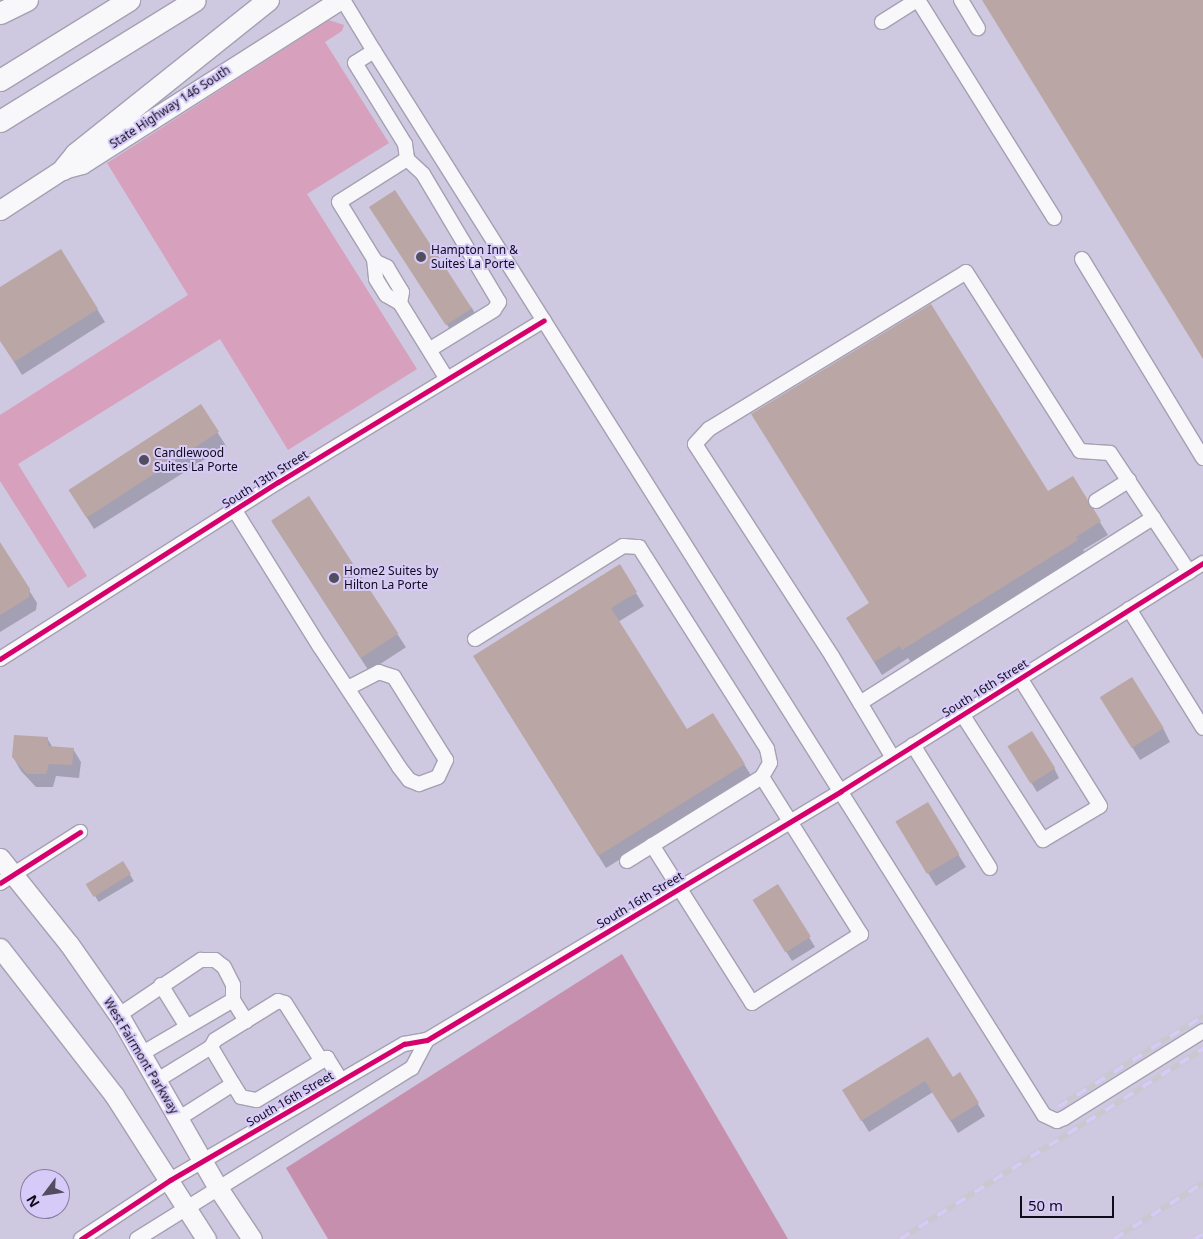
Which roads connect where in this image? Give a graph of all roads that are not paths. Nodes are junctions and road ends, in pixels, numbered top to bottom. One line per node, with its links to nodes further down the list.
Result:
1 (27, 0): 9 (highway)
2 (129, 0): 13 (highway)
3 (196, 0): 14 (highway)
4 (268, 0): 16 (highway)
5 (339, 0): 16 (main road, State Highway 146 South)
6 (343, 0): 12 (street)
7 (918, 0): 10 (street); 18 (street)
8 (961, 0): 11 (street)
9 (0, 13)
10 (882, 22)
11 (978, 28)
12 (374, 51): 15 (street); 20 (street)
13 (0, 80)
14 (0, 121)
15 (407, 159): 21 (street); 21 (street)
16 (63, 169): 17 (main road, State Highway 146 South)
17 (0, 210)
18 (1054, 218)
19 (1082, 259): 23 (street)
20 (544, 320): 22 (street, South 13th Street); 41 (street)
21 (430, 350): 22 (street)
22 (448, 379): 26 (street, South 13th Street)
23 (1203, 458)
24 (1129, 480): 25 (street); 27 (street); 35 (street)
25 (1096, 501)
26 (234, 509): 32 (street, South 13th Street); 34 (street)
27 (1153, 518): 29 (street); 35 (street)
28 (1203, 563): 29 (street, South 16th Street)
29 (1188, 572): 30 (street, South 16th Street)
30 (1129, 609): 33 (street, South 16th Street); 37 (street)
31 (475, 640): 40 (street)
32 (0, 659)
33 (1020, 678): 36 (street, South 16th Street); 36 (street)
34 (348, 688): 34 (street)
35 (860, 703): 39 (street)
36 (962, 714): 38 (street, South 16th Street)
37 (1203, 728)
38 (913, 745): 39 (street, South 16th Street); 47 (street)
39 (893, 758): 41 (street, South 16th Street)
40 (762, 777): 42 (street); 44 (street)
41 (841, 791): 42 (street, South 16th Street); 56 (street)
42 (789, 822): 49 (street, South 16th Street); 49 (street)
43 (80, 832): 48 (street)
44 (652, 845): 46 (street); 49 (street)
45 (0, 858): 48 (main road, West Fairmont Parkway)
46 (627, 860)
47 (990, 868)
48 (7, 879): 53 (main road, West Fairmont Parkway)
49 (680, 888): 57 (street, South 16th Street)
50 (0, 948): 66 (main road)
51 (161, 985): 52 (street); 53 (street); 55 (street)
52 (233, 1000): 54 (street); 55 (street)
53 (119, 1015): 59 (main road, West Fairmont Parkway)
54 (246, 1021): 58 (street); 60 (street)
55 (187, 1027): 59 (street)
56 (1203, 1031)
57 (427, 1040): 61 (street, South 16th Street); 67 (street)
58 (211, 1048): 62 (street); 63 (street)
59 (141, 1054): 62 (main road, West Fairmont Parkway)
60 (321, 1060): 61 (street); 63 (street)
61 (341, 1080): 65 (street, South 16th Street)
62 (156, 1081): 64 (main road, West Fairmont Parkway)
63 (233, 1084): 64 (street)
64 (178, 1119): 65 (main road, West Fairmont Parkway)
65 (202, 1161): 66 (street, South 16th Street); 67 (main road, West Fairmont Parkway)
66 (170, 1180): 68 (main road); 70 (street, South 16th Street)
67 (218, 1188): 68 (street); 69 (main road, West Fairmont Parkway)
68 (187, 1208): 71 (street); 72 (main road)
69 (247, 1232): 73 (main road, West Fairmont Parkway)
70 (81, 1239)
71 (137, 1239)
72 (206, 1239)
73 (261, 1239)

